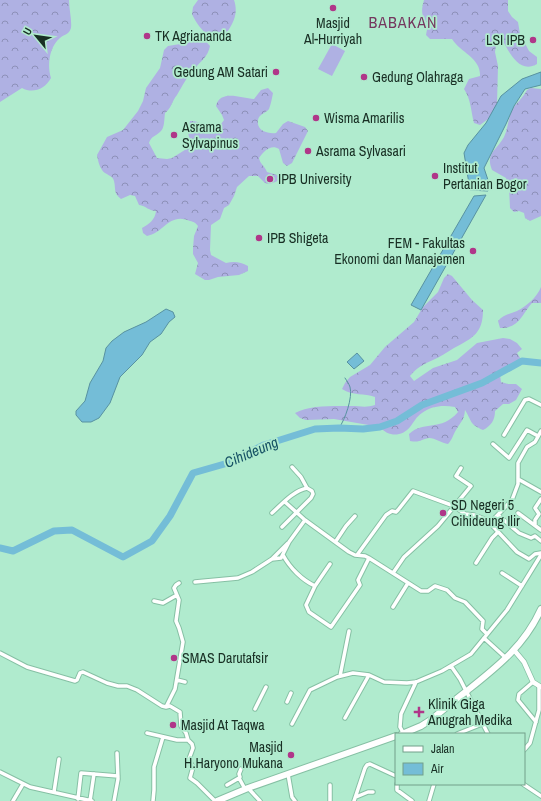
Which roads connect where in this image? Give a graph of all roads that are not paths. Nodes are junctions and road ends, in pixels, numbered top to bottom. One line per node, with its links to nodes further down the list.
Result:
1 (541, 405): 3 (street)
2 (541, 431): 4 (street)
3 (504, 435)
4 (538, 436): 5 (street); 8 (street)
5 (493, 444)
6 (292, 467): 9 (street)
7 (461, 468): 13 (street)
8 (518, 479): 10 (street); 17 (street)
9 (307, 488): 12 (street); 14 (street)
10 (541, 492)
11 (541, 499): 21 (street)
12 (285, 502): 14 (street); 16 (street)
13 (454, 506): 20 (street); 30 (street); 35 (street)
14 (297, 512): 19 (street); 22 (street)
15 (518, 513): 21 (street)
16 (272, 514)
17 (498, 515): 20 (street); 26 (street)
18 (355, 516): 25 (street)
19 (305, 520): 25 (street); 27 (street)
20 (490, 523): 24 (street)
21 (535, 525): 23 (street)
22 (282, 527)
23 (541, 530)
24 (498, 532): 28 (street); 33 (street)
25 (336, 541): 30 (street)
26 (541, 541)
27 (289, 542): 29 (street); 32 (street)
28 (541, 554): 41 (street)
29 (283, 555): 32 (street); 40 (street)
30 (356, 555): 31 (street)
31 (369, 558): 35 (street); 40 (street)
32 (272, 559): 37 (street)
33 (476, 563)
34 (330, 564): 40 (street)
35 (394, 573): 39 (street)
36 (502, 573): 41 (street)
37 (195, 582)
38 (179, 583): 42 (street)
39 (408, 583): 44 (street); 48 (street)
40 (315, 586)
41 (522, 586): 48 (street)
42 (177, 595): 43 (street); 55 (street)
43 (154, 601)
44 (393, 607)
45 (541, 609): 46 (highway)
46 (539, 617): 49 (highway)
47 (349, 631): 53 (street)
48 (486, 636): 51 (street); 52 (street)
49 (514, 650): 51 (highway); 58 (main road)
50 (0, 653): 64 (street)
51 (506, 658): 61 (highway)
52 (452, 666): 57 (street); 61 (street)
53 (340, 676): 54 (street); 68 (street)
54 (369, 676): 57 (street); 66 (street)
55 (177, 680): 56 (street); 64 (street)
56 (184, 682)
57 (416, 682): 71 (street)
58 (533, 682): 60 (main road); 67 (street)
59 (266, 687): 65 (street)
60 (540, 687): 67 (street)
61 (466, 691): 69 (street); 72 (highway)
62 (291, 693): 63 (street)
63 (287, 702)
64 (166, 707): 77 (street)
65 (255, 709)
66 (345, 718)
67 (536, 722): 78 (street)
68 (292, 724)
69 (482, 724): 73 (street); 74 (street)
70 (147, 733): 76 (street)
71 (403, 733)
72 (405, 733)
73 (460, 733)
74 (487, 733)
75 (395, 736): 84 (highway)
76 (163, 737): 77 (street); 103 (street)
77 (188, 740): 104 (street)
78 (525, 749)
79 (117, 753): 85 (street)
80 (59, 759): 95 (street)
81 (241, 769): 87 (street)
82 (0, 772): 88 (street)
83 (94, 774): 85 (street); 98 (street); 101 (street)
84 (288, 774): 94 (highway); 106 (street)
85 (118, 776): 102 (street)
86 (395, 776): 99 (street)
87 (239, 778): 89 (street); 94 (street)
88 (23, 784): 95 (street); 100 (street)
89 (227, 785)
90 (330, 785): 107 (street)
91 (397, 785): 108 (street)
92 (434, 785): 109 (street)
93 (524, 785): 97 (street)
94 (247, 788): 104 (highway); 105 (street)
95 (54, 792): 98 (street)
96 (373, 792): 99 (street)
97 (541, 796)
98 (78, 798): 101 (street)
99 (355, 799)
100 (13, 801)
101 (91, 801)
102 (114, 801)
103 (153, 801)
104 (216, 801)
105 (260, 801)
106 (295, 801)
107 (330, 801)
108 (412, 801)
109 (429, 801)

